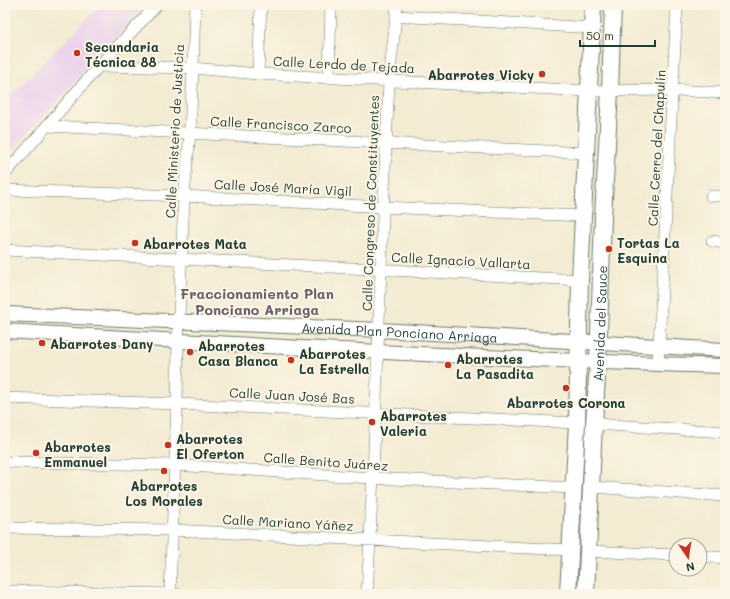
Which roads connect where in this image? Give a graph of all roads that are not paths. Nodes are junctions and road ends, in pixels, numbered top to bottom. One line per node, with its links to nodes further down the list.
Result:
1 (157, 5): 10 (street)
2 (195, 5): 11 (street, Calle Ministerio de Justicia)
3 (261, 5): 12 (street)
4 (331, 5): 13 (street)
5 (593, 5): 9 (main road, Avenida del Sauce)
6 (613, 5): 17 (main road, Avenida del Sauce)
7 (677, 5): 15 (street, Calle Cerro del Chapulín)
8 (396, 10): 9 (street); 14 (street, Calle Congreso de Constituyentes)
9 (592, 28): 16 (main road, Avenida del Sauce)
10 (99, 66): 11 (street, Calle Lerdo de Tejada); 19 (street)
11 (193, 68): 12 (street, Calle Lerdo de Tejada); 20 (street, Calle Ministerio de Justicia)
12 (258, 74): 13 (street, Calle Lerdo de Tejada)
13 (328, 77): 14 (street, Calle Lerdo de Tejada)
14 (389, 81): 16 (street, Calle Lerdo de Tejada); 21 (street, Calle Congreso de Constituyentes)
15 (673, 90): 17 (street, Calle Lerdo de Tejada); 18 (street, Calle Lerdo de Tejada); 43 (street, Calle Cerro del Chapulín)
16 (589, 91): 17 (street, Calle Lerdo de Tejada); 22 (main road, Avenida del Sauce)
17 (610, 91): 42 (main road, Avenida del Sauce)
18 (725, 93)
19 (47, 126): 20 (street, Calle Francisco Zarco); 23 (street)
20 (190, 133): 21 (street, Calle Francisco Zarco); 25 (street, Calle Ministerio de Justicia)
21 (386, 143): 22 (street, Calle Francisco Zarco); 28 (street, Calle Congreso de Constituyentes)
22 (586, 153): 29 (main road, Avenida del Sauce)
23 (5, 174)
24 (5, 190): 25 (street, Calle José María Vigil)
25 (184, 196): 28 (street, Calle José María Vigil); 33 (street, Calle Ministerio de Justicia)
26 (711, 196): 27 (street)
27 (725, 196)
28 (383, 207): 29 (street, Calle José María Vigil); 34 (street, Calle Congreso de Constituyentes)
29 (583, 216): 35 (main road, Avenida del Sauce)
30 (712, 241): 31 (street)
31 (725, 243)
32 (5, 250): 33 (street, Calle Ignacio Vallarta)
33 (181, 258): 34 (street, Calle Ignacio Vallarta); 37 (street, Calle Ministerio de Justicia)
34 (380, 270): 35 (street, Calle Ignacio Vallarta); 38 (street, Calle Congreso de Constituyentes)
35 (580, 280): 41 (main road, Avenida del Sauce)
36 (5, 314): 37 (street, Avenida Plan Ponciano Arriaga)
37 (179, 321): 38 (street, Avenida Plan Ponciano Arriaga); 40 (street, Calle Ministerio de Justicia)
38 (380, 330): 41 (street, Avenida Plan Ponciano Arriaga); 45 (street, Calle Congreso de Constituyentes)
39 (5, 331): 40 (street, Avenida Plan Ponciano Arriaga)
40 (178, 341): 45 (street, Avenida Plan Ponciano Arriaga); 51 (street, Calle Ministerio de Justicia)
41 (579, 342): 42 (street, Avenida Plan Ponciano Arriaga); 46 (main road, Avenida del Sauce)
42 (599, 343): 43 (street, Avenida Plan Ponciano Arriaga); 47 (main road, Avenida del Sauce)
43 (660, 346): 44 (street, Avenida Plan Ponciano Arriaga); 48 (street, Calle Cerro del Chapulín)
44 (725, 350)
45 (378, 352): 46 (street, Avenida Plan Ponciano Arriaga); 52 (street, Calle Congreso de Constituyentes)
46 (579, 361): 47 (street, Avenida Plan Ponciano Arriaga); 53 (main road, Avenida del Sauce)
47 (598, 362): 48 (street, Avenida Plan Ponciano Arriaga); 54 (main road, Avenida del Sauce)
48 (658, 364): 49 (street, Avenida Plan Ponciano Arriaga)
49 (725, 366)
50 (5, 398): 51 (street, Calle Juan José Bas)
51 (177, 404): 52 (street, Calle Juan José Bas); 57 (street, Calle Ministerio de Justicia)
52 (376, 414): 53 (street, Calle Juan José Bas); 58 (street, Calle Congreso de Constituyentes)
53 (577, 423): 60 (main road, Avenida del Sauce)
54 (594, 424): 55 (street); 59 (main road, Avenida del Sauce)
55 (725, 432)
56 (5, 462): 57 (street, Calle Benito Juárez)
57 (175, 465): 58 (street, Calle Benito Juárez); 63 (street, Calle Ministerio de Justicia)
58 (372, 478): 60 (street, Calle Benito Juárez); 64 (street, Calle Congreso de Constituyentes)
59 (591, 487): 61 (street); 66 (main road, Avenida del Sauce)
60 (574, 488): 65 (main road, Avenida del Sauce)
61 (725, 496)
62 (5, 528): 63 (street, Calle Mariano Yáñez)
63 (172, 530): 64 (street, Calle Mariano Yáñez); 71 (street, Calle Ministerio de Justicia)
64 (370, 541): 65 (street, Calle Mariano Yáñez); 73 (street, Calle Congreso de Constituyentes)
65 (570, 550): 74 (main road, Avenida del Sauce)
66 (588, 551): 67 (street); 75 (main road, Avenida del Sauce)
67 (668, 555)
68 (708, 557): 69 (street)
69 (725, 558)
70 (5, 591): 71 (street)
71 (170, 594): 72 (street)
72 (177, 594)
73 (366, 594)
74 (568, 594)
75 (586, 594)

